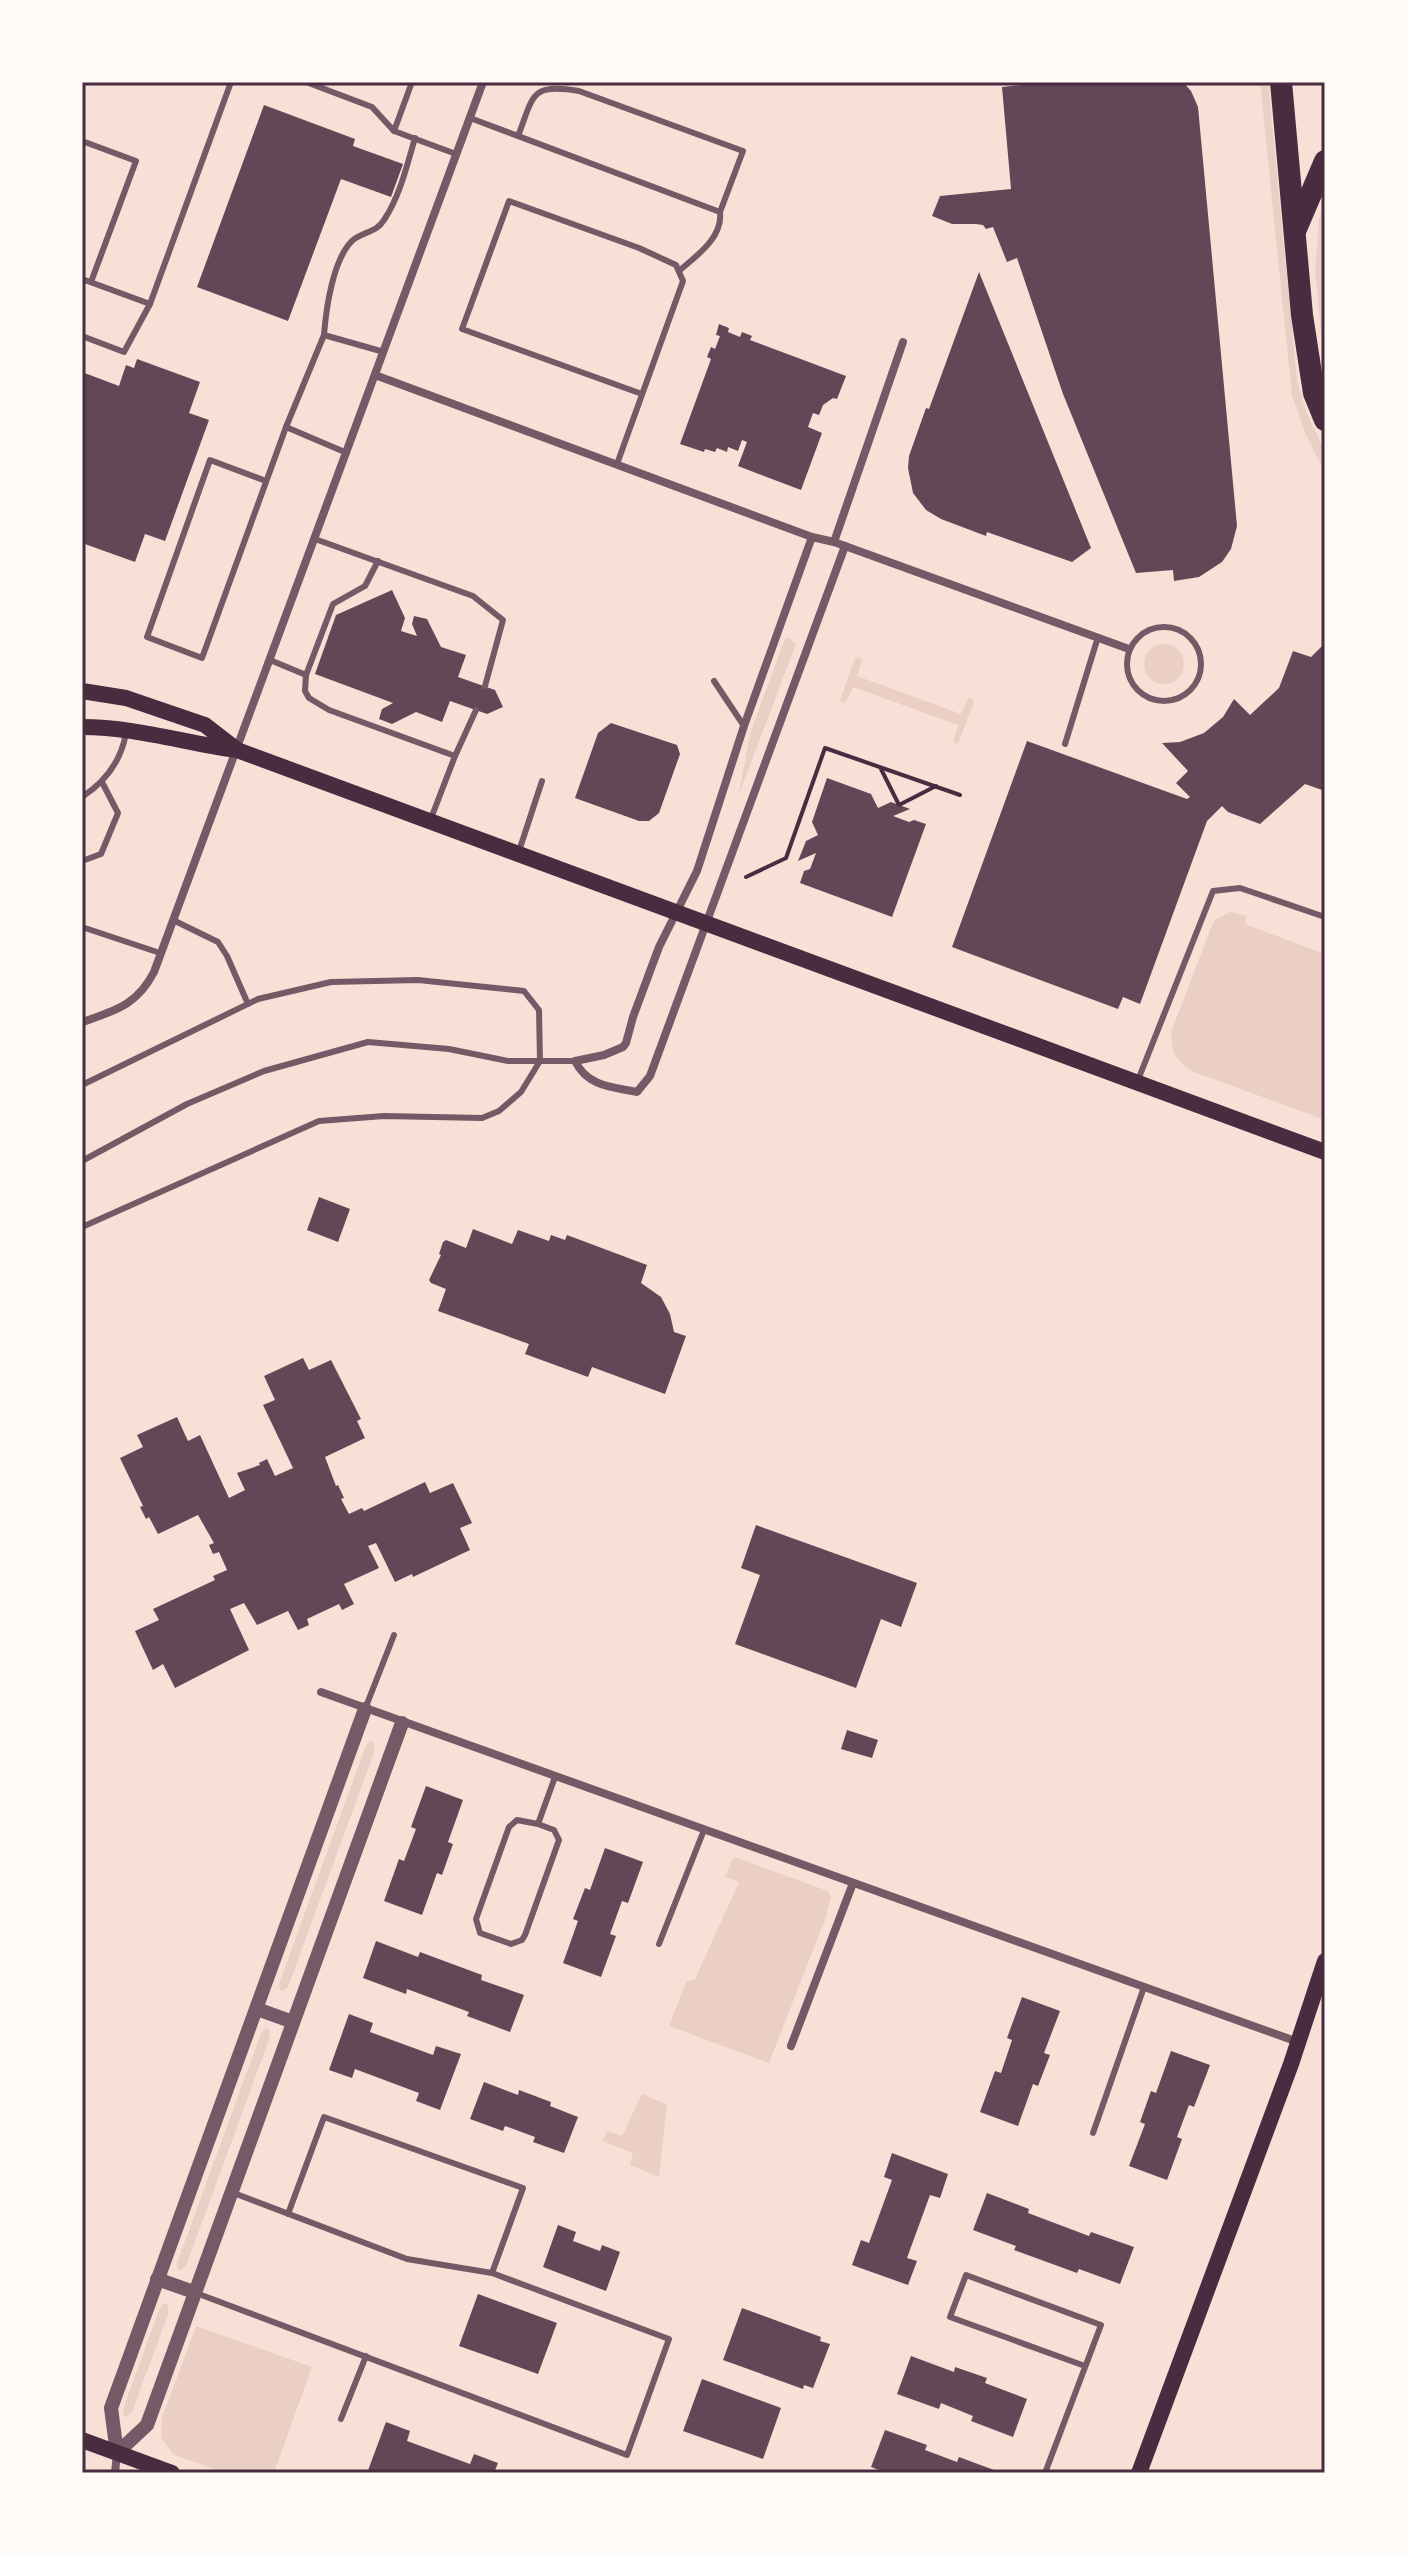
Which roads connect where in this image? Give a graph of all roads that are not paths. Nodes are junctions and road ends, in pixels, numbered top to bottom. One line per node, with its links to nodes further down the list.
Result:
1 (231, 82): 18 (lane)
2 (306, 82): 7 (lane)
3 (412, 82): 7 (lane)
4 (483, 82): 6 (street)
5 (1281, 82): 14 (highway)
6 (470, 118): 8 (lane); 11 (street)
7 (394, 131): 9 (lane)
8 (518, 136): 13 (lane); 13 (lane)
9 (415, 138): 11 (lane); 19 (lane)
10 (82, 141): 17 (lane)
11 (456, 154): 22 (street)
12 (1325, 161): 14 (highway)
13 (720, 212): 15 (lane)
14 (1294, 234): 25 (highway)
15 (679, 271): 24 (lane); 24 (lane)
16 (82, 279): 17 (lane)
17 (91, 282): 18 (lane)
18 (150, 304): 20 (lane)
19 (324, 335): 22 (lane); 26 (lane)
20 (82, 336)
21 (903, 342): 32 (street)
22 (384, 352): 23 (street)
23 (375, 375): 27 (street); 28 (street)
24 (642, 394): 28 (lane)
25 (1325, 420)
26 (286, 427): 27 (lane); 29 (lane)
27 (347, 453): 31 (street)
28 (617, 464): 30 (street)
29 (266, 481): 29 (lane)
30 (812, 537): 32 (street); 43 (street)
31 (315, 539): 34 (lane); 37 (street)
32 (834, 542): 33 (street)
33 (845, 546): 35 (street); 58 (street)
34 (378, 561): 38 (lane); 40 (lane)
35 (1098, 637): 36 (street); 46 (lane)
36 (1129, 649): 36 (lane)
37 (270, 660): 38 (lane); 47 (street)
38 (306, 675): 48 (lane)
39 (714, 681): 43 (lane)
40 (485, 686)
41 (82, 691): 47 (main road)
42 (476, 710): 48 (lane)
43 (744, 726): 55 (street)
44 (82, 727): 45 (main road)
45 (126, 730): 47 (main road); 50 (lane)
46 (1065, 744)
47 (237, 750): 52 (main road); 57 (street)
48 (455, 756): 52 (lane)
49 (542, 781): 53 (lane)
50 (103, 784): 51 (lane); 54 (lane)
51 (82, 797)
52 (430, 821): 53 (main road)
53 (518, 854): 55 (main road)
54 (82, 861)
55 (676, 912): 58 (main road); 64 (street)
56 (1325, 917): 65 (lane)
57 (173, 920): 60 (street); 61 (lane)
58 (707, 923): 64 (street); 65 (main road)
59 (82, 927): 60 (lane)
60 (160, 953): 62 (street)
61 (248, 1004): 63 (lane); 66 (lane)
62 (83, 1022)
63 (540, 1061): 64 (lane); 68 (lane); 69 (lane)
64 (575, 1061)
65 (1136, 1083): 67 (main road)
66 (82, 1085)
67 (1325, 1152)
68 (82, 1161)
69 (82, 1227)
70 (394, 1635): 72 (lane)
71 (321, 1692): 72 (street)
72 (365, 1709): 73 (street); 81 (street)
73 (402, 1723): 74 (street); 82 (street)
74 (555, 1777): 75 (lane); 76 (street)
75 (538, 1824): 75 (lane)
76 (704, 1830): 77 (street); 78 (lane)
77 (853, 1883): 80 (street); 84 (street)
78 (659, 1944)
79 (1325, 1961): 83 (main road)
80 (1144, 1987): 83 (street); 85 (lane)
81 (257, 2009): 82 (street); 89 (street)
82 (293, 2022): 86 (street)
83 (1298, 2042): 99 (main road)
84 (791, 2046)
85 (1093, 2133)
86 (231, 2192): 87 (lane); 90 (street)
87 (288, 2214): 88 (lane); 88 (lane)
88 (492, 2273): 91 (lane)
89 (157, 2279): 90 (street); 95 (street)
90 (194, 2292): 91 (lane); 95 (street)
91 (366, 2356): 93 (lane)
92 (1085, 2366): 92 (lane); 98 (lane)
93 (341, 2419)
94 (82, 2440): 95 (main road)
95 (117, 2453): 96 (street); 97 (main road)
96 (115, 2473)
97 (172, 2473)
98 (1045, 2473)
99 (1139, 2473)

